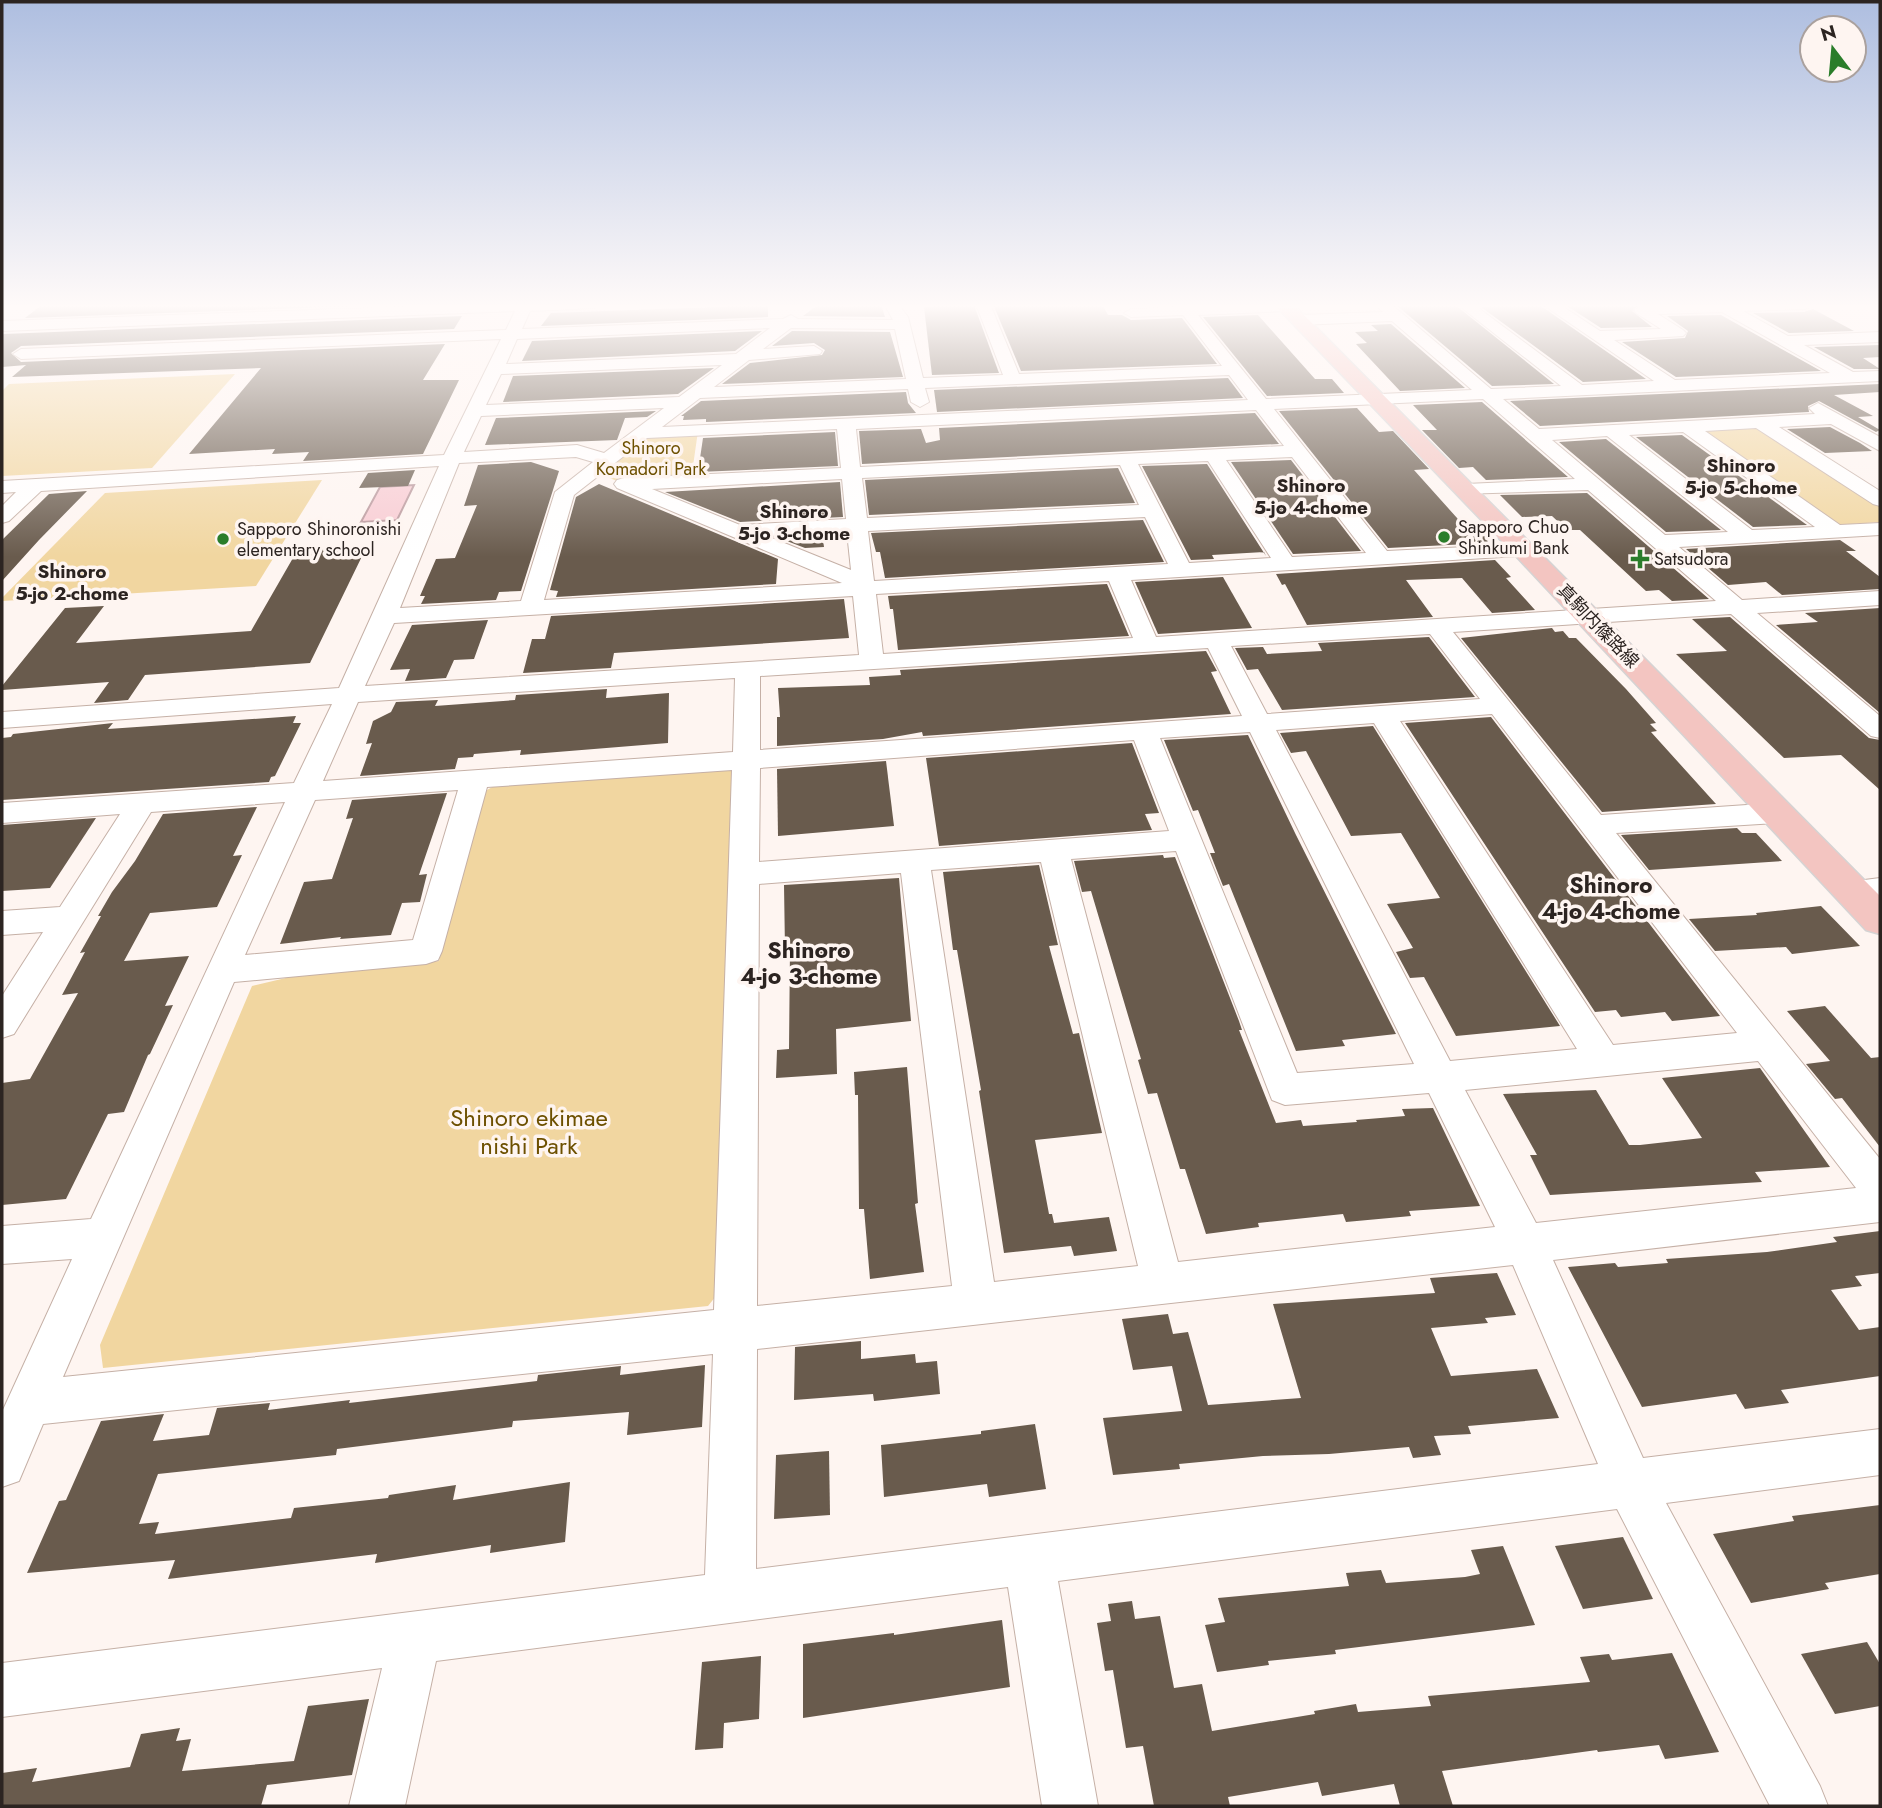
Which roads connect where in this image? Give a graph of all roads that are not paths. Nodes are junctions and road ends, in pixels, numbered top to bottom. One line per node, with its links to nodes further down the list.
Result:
1 (485, 388): 15 (street)
2 (701, 388): 12 (street)
3 (732, 388): 12 (street)
4 (917, 388): 18 (street)
5 (1248, 388): 14 (street)
6 (1367, 388): 13 (main road, 真駒内篠路線)
7 (1481, 388): 11 (street)
8 (1608, 388): 10 (street)
9 (1785, 388): 17 (street)
10 (1577, 390): 11 (street)
11 (1487, 394): 13 (street); 24 (street)
12 (688, 398): 15 (street); 23 (street)
13 (1377, 399): 14 (street); 37 (main road, 真駒内篠路線)
14 (1260, 404): 16 (street); 26 (street)
15 (474, 411): 28 (street)
16 (1004, 416): 18 (street); 30 (street)
17 (1835, 418): 19 (street); 25 (street)
18 (924, 420): 20 (street)
19 (1761, 422): 21 (street); 38 (street)
20 (846, 424): 23 (street); 32 (street)
21 (1688, 426): 22 (street); 44 (street)
22 (1612, 431): 24 (street); 45 (street)
23 (642, 433): 31 (street)
24 (1535, 435): 34 (street)
25 (1880, 445)
26 (1297, 451): 27 (street); 48 (street)
27 (1213, 455): 29 (street); 49 (street)
28 (452, 459): 31 (street); 35 (street); 56 (street)
29 (1126, 459): 30 (street); 39 (street)
30 (1023, 464): 32 (street)
31 (600, 465): 33 (street); 55 (street)
32 (850, 472): 33 (street); 41 (street)
33 (624, 484): 43 (street)
34 (1593, 484): 37 (street); 46 (street)
35 (35, 485): 36 (street); 40 (street)
36 (2, 487)
37 (1466, 491): 47 (main road, 真駒内篠路線)
38 (1880, 500)
39 (1152, 511): 41 (street); 50 (street)
40 (2, 517)
41 (856, 525): 43 (street); 52 (street)
42 (1880, 529): 44 (street)
43 (737, 531): 52 (street)
44 (1836, 531): 45 (street)
45 (1748, 537): 46 (street)
46 (1660, 542): 54 (street)
47 (1525, 550): 48 (street); 57 (main road, 真駒内篠路線)
48 (1382, 558): 49 (street)
49 (1286, 564): 50 (street)
50 (1182, 570): 51 (street)
51 (1117, 574): 52 (street); 60 (street)
52 (862, 586): 55 (street); 61 (street)
53 (1876, 602): 54 (street)
54 (1737, 607): 57 (street); 68 (street)
55 (530, 608): 56 (street)
56 (385, 616): 63 (street)
57 (1589, 617): 58 (street); 75 (main road, 真駒内篠路線)
58 (1436, 626): 59 (street); 64 (street)
59 (1216, 640): 60 (street); 67 (street)
60 (1148, 645): 61 (street)
61 (872, 662): 62 (street)
62 (748, 670): 63 (street); 70 (street)
63 (349, 695): 66 (street); 72 (street)
64 (1499, 706): 65 (street); 76 (street)
65 (1382, 714): 67 (street); 88 (street)
66 (2, 720)
67 (1259, 723): 69 (street); 89 (street)
68 (1880, 730)
69 (1144, 731): 70 (street); 77 (street)
70 (746, 760): 71 (street); 80 (street)
71 (475, 779): 72 (street); 85 (street)
72 (307, 791): 73 (street); 85 (street)
73 (142, 803): 74 (street); 82 (street)
74 (2, 813)
75 (1776, 813): 76 (street); 81 (main road, 真駒内篠路線)
76 (1593, 825): 87 (street)
77 (1187, 840): 78 (street); 89 (street)
78 (1053, 850): 79 (street); 95 (street)
79 (915, 862): 80 (street); 96 (street)
80 (744, 874): 97 (street)
81 (1866, 890): 83 (main road, 真駒内篠路線)
82 (69, 918): 84 (street); 86 (street)
83 (1880, 920)
84 (2, 923)
85 (222, 970): 92 (street)
86 (2, 1024)
87 (1767, 1045): 88 (street); 90 (street)
88 (1604, 1061): 89 (street)
89 (1440, 1077): 93 (street)
90 (1880, 1189)
91 (1880, 1204): 93 (street)
92 (103, 1237): 94 (street); 98 (street)
93 (1525, 1244): 95 (street); 101 (street)
94 (2, 1245)
95 (1163, 1283): 96 (street)
96 (976, 1305): 97 (street)
97 (735, 1329): 98 (street); 103 (street)
98 (29, 1403): 100 (street)
99 (1880, 1452): 101 (street)
100 (2, 1464)
101 (1630, 1486): 102 (street); 108 (street)
102 (1029, 1561): 103 (street); 107 (street)
103 (730, 1598): 104 (street)
104 (415, 1638): 105 (street); 106 (street)
105 (2, 1690)
106 (377, 1806)
107 (1070, 1806)
108 (1800, 1806)

